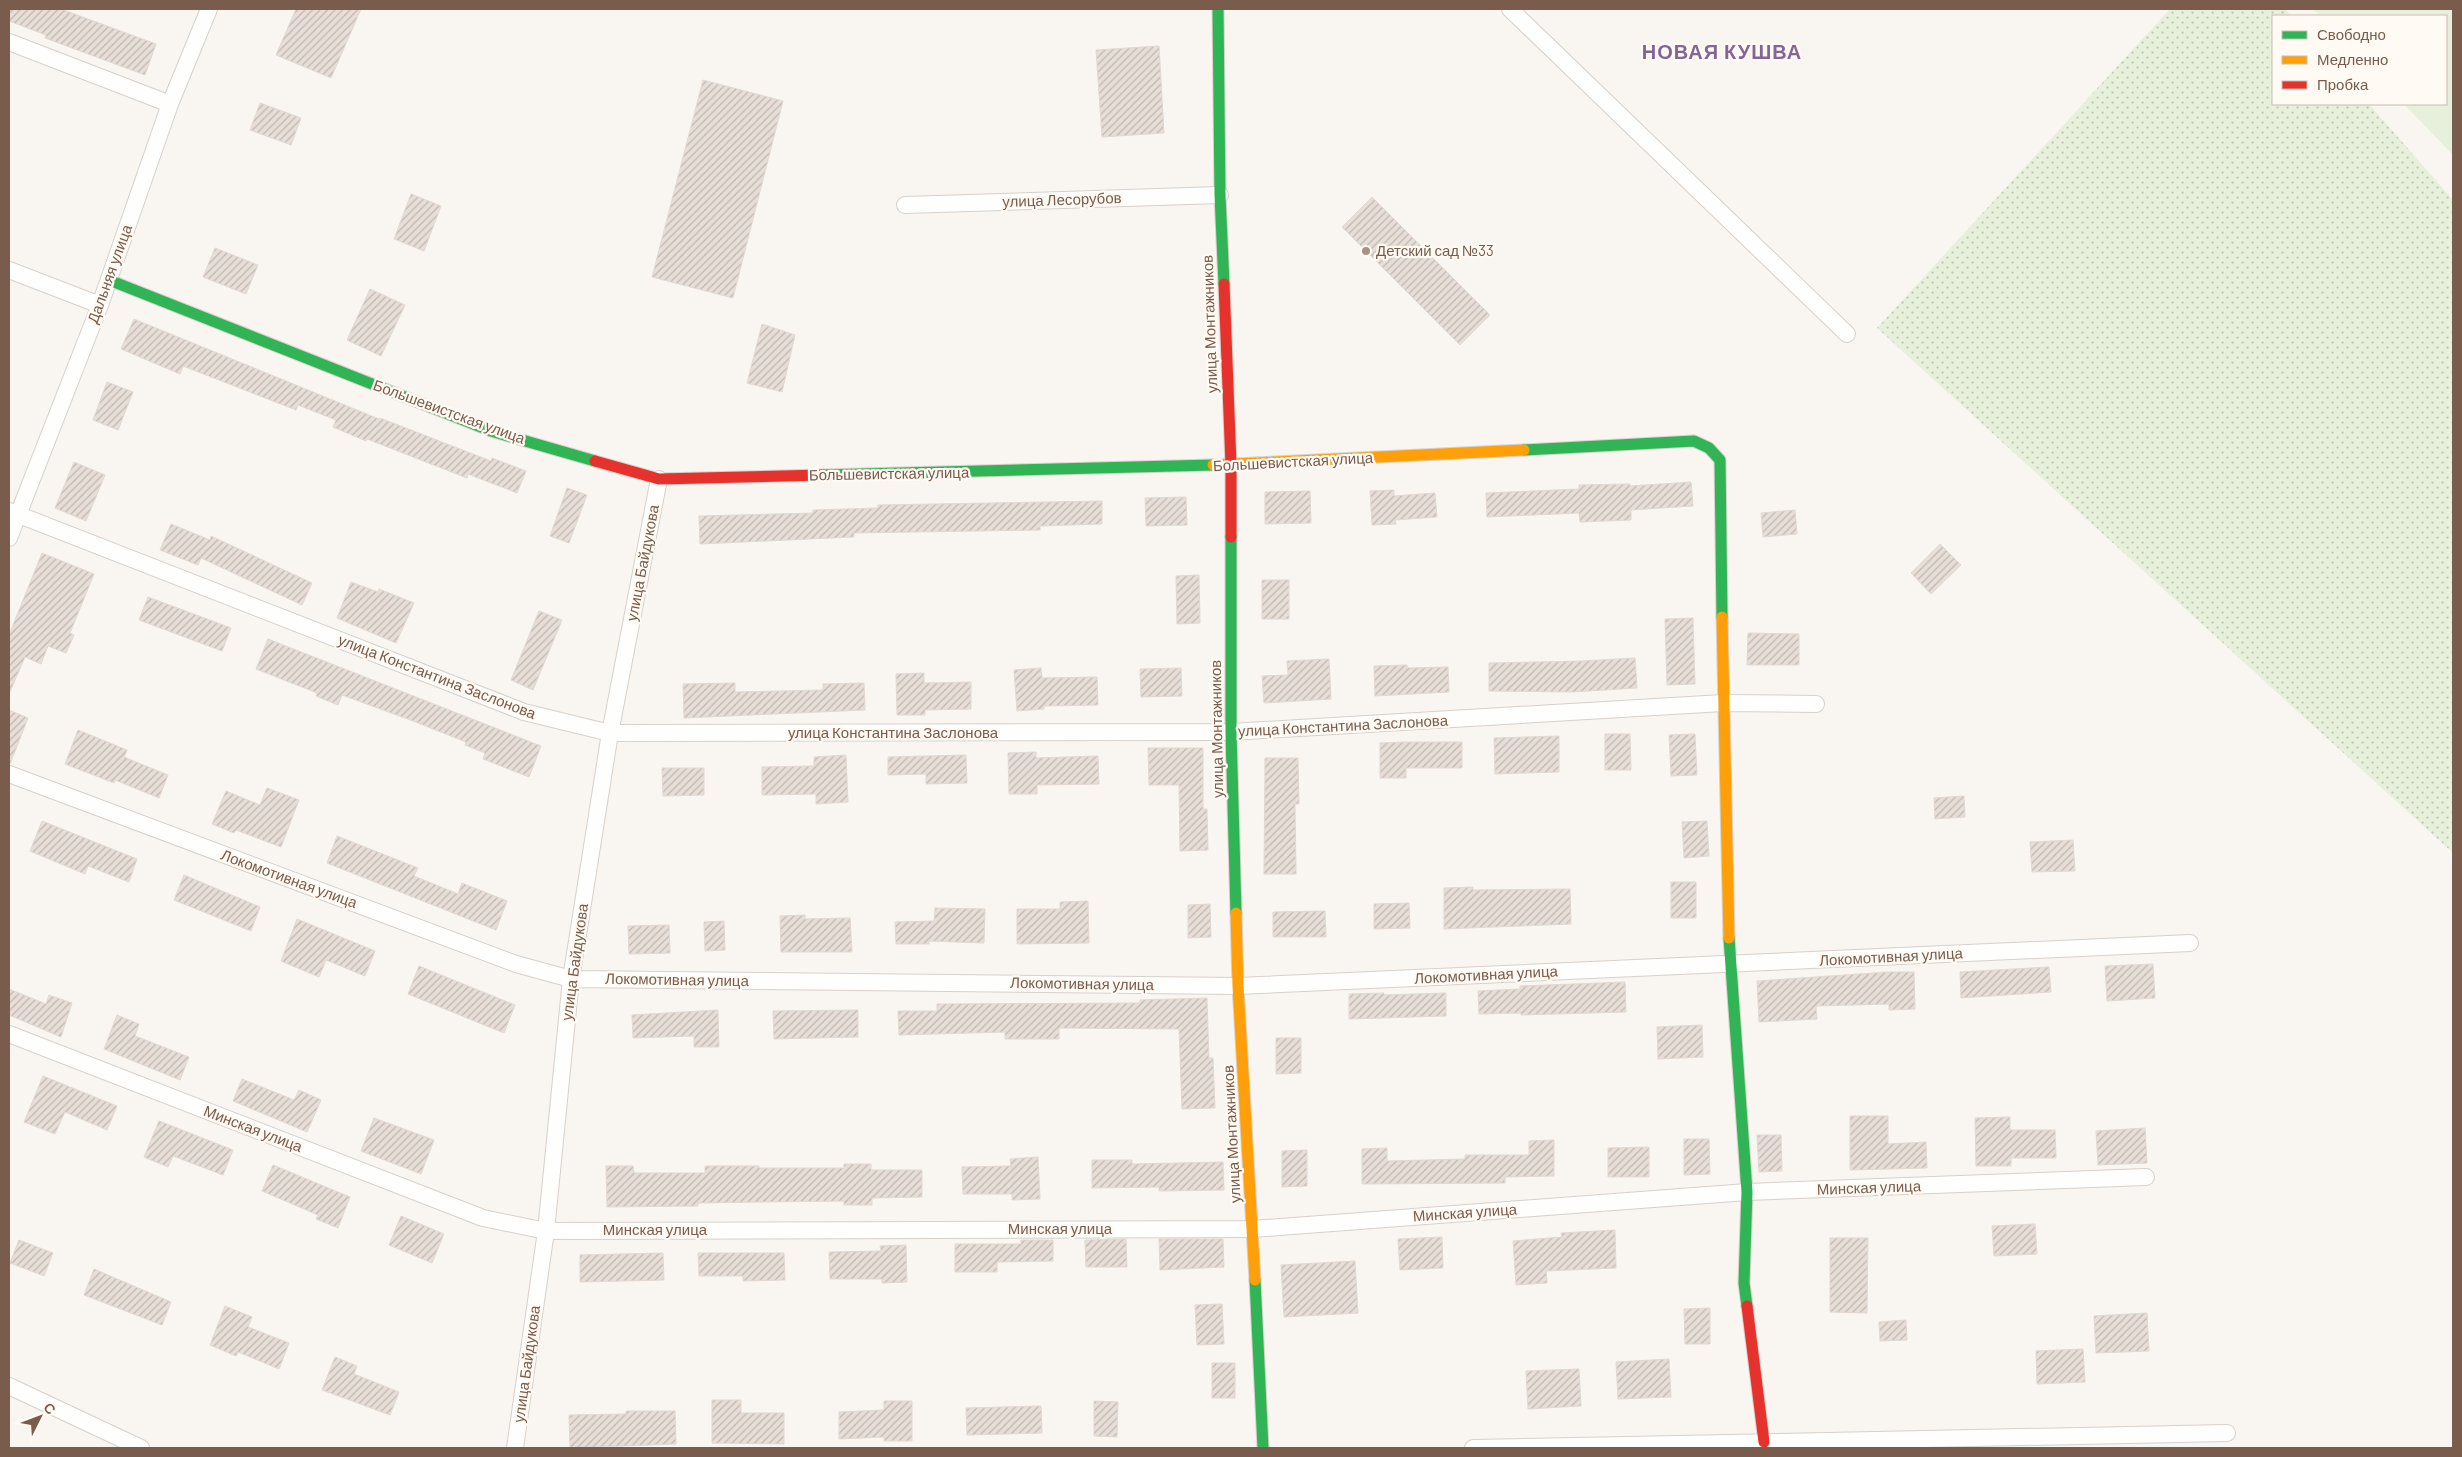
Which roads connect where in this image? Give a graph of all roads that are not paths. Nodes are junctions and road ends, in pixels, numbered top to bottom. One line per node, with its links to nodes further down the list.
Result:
1 (209, 9): 5 (street, Дальняя улица)
2 (1218, 9): 6 (street, улица Монтажников)
3 (1510, 9): 11 (street)
4 (9, 42): 5 (street)
5 (170, 104): 9 (street, Дальняя улица)
6 (1220, 195): 7 (street, улица Лесорубов); 12 (street, улица Монтажников)
7 (905, 205)
8 (9, 270): 10 (street)
9 (109, 280): 10 (street, Дальняя улица); 13 (street, Большевистская улица)
10 (100, 306): 14 (street, Дальняя улица)
11 (1847, 334)
12 (1230, 465): 13 (street, Большевистская улица); 16 (street, Большевистская улица); 18 (street, улица Монтажников)
13 (659, 480): 19 (street, улица Байдукова)
14 (13, 513): 15 (street, Дальняя улица); 19 (street, улица Константина Заслонова)
15 (9, 538)
16 (1722, 704): 17 (street, улица Константина Заслонова); 18 (street, улица Константина Заслонова); 22 (street)
17 (1816, 704)
18 (1231, 732): 19 (street, улица Константина Заслонова); 24 (street, улица Монтажников)
19 (610, 733): 23 (street, улица Байдукова)
20 (9, 774): 23 (street, Локомотивная улица)
21 (2190, 943): 22 (street, Локомотивная улица)
22 (1730, 964): 24 (street, Локомотивная улица); 27 (street)
23 (571, 979): 24 (street, Локомотивная улица); 29 (street, улица Байдукова)
24 (1238, 986): 28 (street, улица Монтажников)
25 (9, 1034): 29 (street, Минская улица)
26 (2146, 1177): 27 (street, Минская улица)
27 (1747, 1192): 28 (street, Минская улица); 32 (street)
28 (1253, 1228): 29 (street, Минская улица); 35 (street, улица Монтажников)
29 (546, 1231): 34 (street, улица Байдукова)
30 (9, 1386): 33 (street)
31 (2227, 1433): 32 (street)
32 (1764, 1442): 36 (street)
33 (141, 1448)
34 (515, 1448)
35 (1262, 1448)
36 (1473, 1448)

